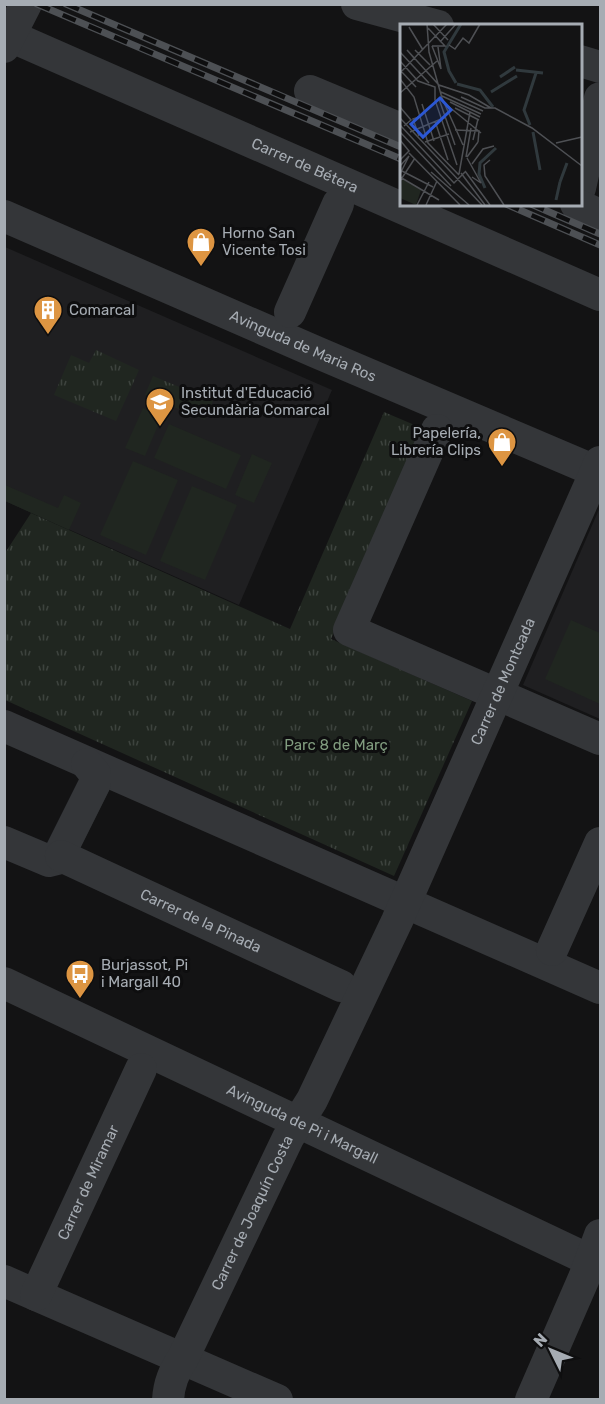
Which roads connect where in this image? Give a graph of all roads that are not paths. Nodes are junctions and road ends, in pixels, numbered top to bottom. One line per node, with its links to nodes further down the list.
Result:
1 (26, 4): 4 (street)
2 (363, 5): 3 (street)
3 (431, 24)
4 (7, 42): 15 (street, Carrer de Bétera)
5 (581, 62): 6 (street)
6 (600, 66)
7 (310, 92): 9 (street)
8 (600, 98): 10 (street)
9 (400, 129)
10 (581, 179)
11 (338, 204): 16 (street)
12 (580, 206): 13 (street)
13 (600, 215)
14 (4, 216): 18 (street, Avinguda de Maria Ros)
15 (600, 295)
16 (290, 312)
17 (437, 430): 19 (street)
18 (599, 468): 19 (street, Carrer de Montcada)
19 (496, 694): 21 (street); 26 (street, Carrer de Montcada)
20 (4, 726): 22 (street)
21 (600, 739)
22 (87, 764): 25 (street); 26 (street)
23 (4, 842): 25 (street, Carrer de la Pinada)
24 (600, 843): 27 (street)
25 (61, 856): 29 (street, Carrer de la Pinada)
26 (406, 901): 30 (street); 33 (street, Carrer de Joaquín Costa)
27 (552, 950)
28 (4, 982): 33 (street, Avinguda de Pi i Margall)
29 (341, 986)
30 (600, 988)
31 (4, 1004): 32 (street, Avinguda de Pi i Margall)
32 (141, 1069): 33 (street, Avinguda de Pi i Margall); 36 (street, Carrer de Miramar)
33 (293, 1130): 34 (street, Avinguda de Pi i Margall); 37 (street, Carrer de Joaquín Costa)
34 (595, 1265): 40 (street)
35 (4, 1281): 36 (street)
36 (36, 1295): 37 (street)
37 (183, 1358): 38 (street, Carrer de Joaquín Costa); 39 (street)
38 (168, 1400)
39 (277, 1400)
40 (531, 1400)

